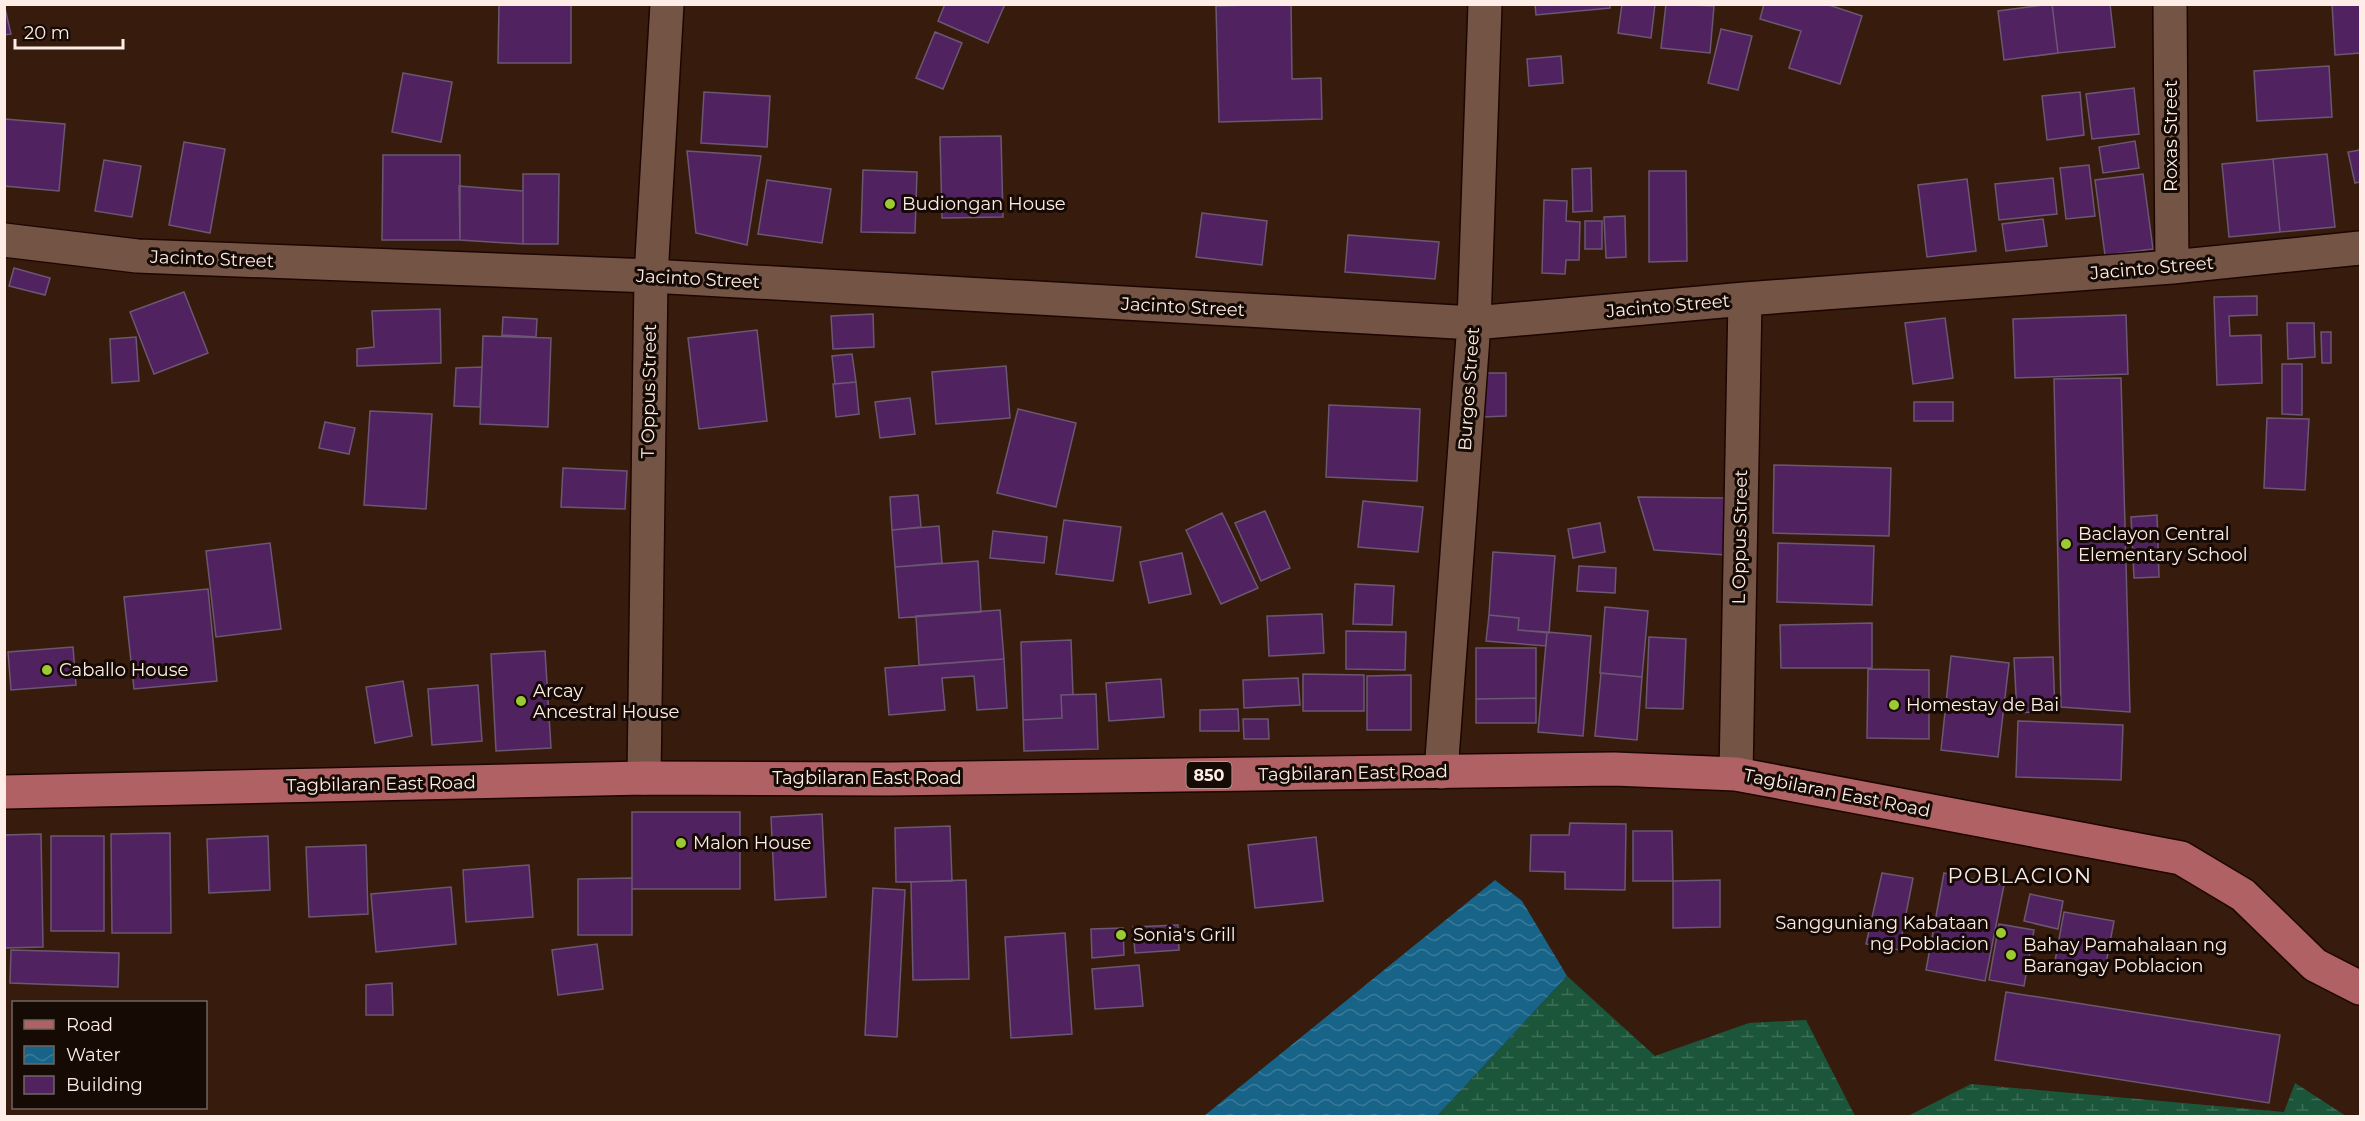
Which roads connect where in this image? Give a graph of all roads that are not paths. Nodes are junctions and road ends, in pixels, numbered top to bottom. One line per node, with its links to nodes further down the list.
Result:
1 (667, 4): 7 (street, T Oppus Street)
2 (1485, 4): 9 (street, Burgos Street)
3 (2170, 4): 6 (street, Roxas Street)
4 (4, 240): 7 (street, Jacinto Street)
5 (2361, 248): 6 (street, Jacinto Street)
6 (2172, 267): 8 (street, Jacinto Street)
7 (651, 276): 9 (street, Jacinto Street); 12 (street, T Oppus Street)
8 (1745, 299): 9 (street, Jacinto Street); 11 (street, L Oppus Street)
9 (1474, 323): 10 (street, Burgos Street)
10 (1441, 772): 11 (main road, Tagbilaran East Road / 850); 12 (main road, Tagbilaran East Road / 850)
11 (1736, 774): 14 (main road, Tagbilaran East Road / 850)
12 (644, 778): 13 (main road, Tagbilaran East Road / 850)
13 (4, 792)
14 (2361, 988)

